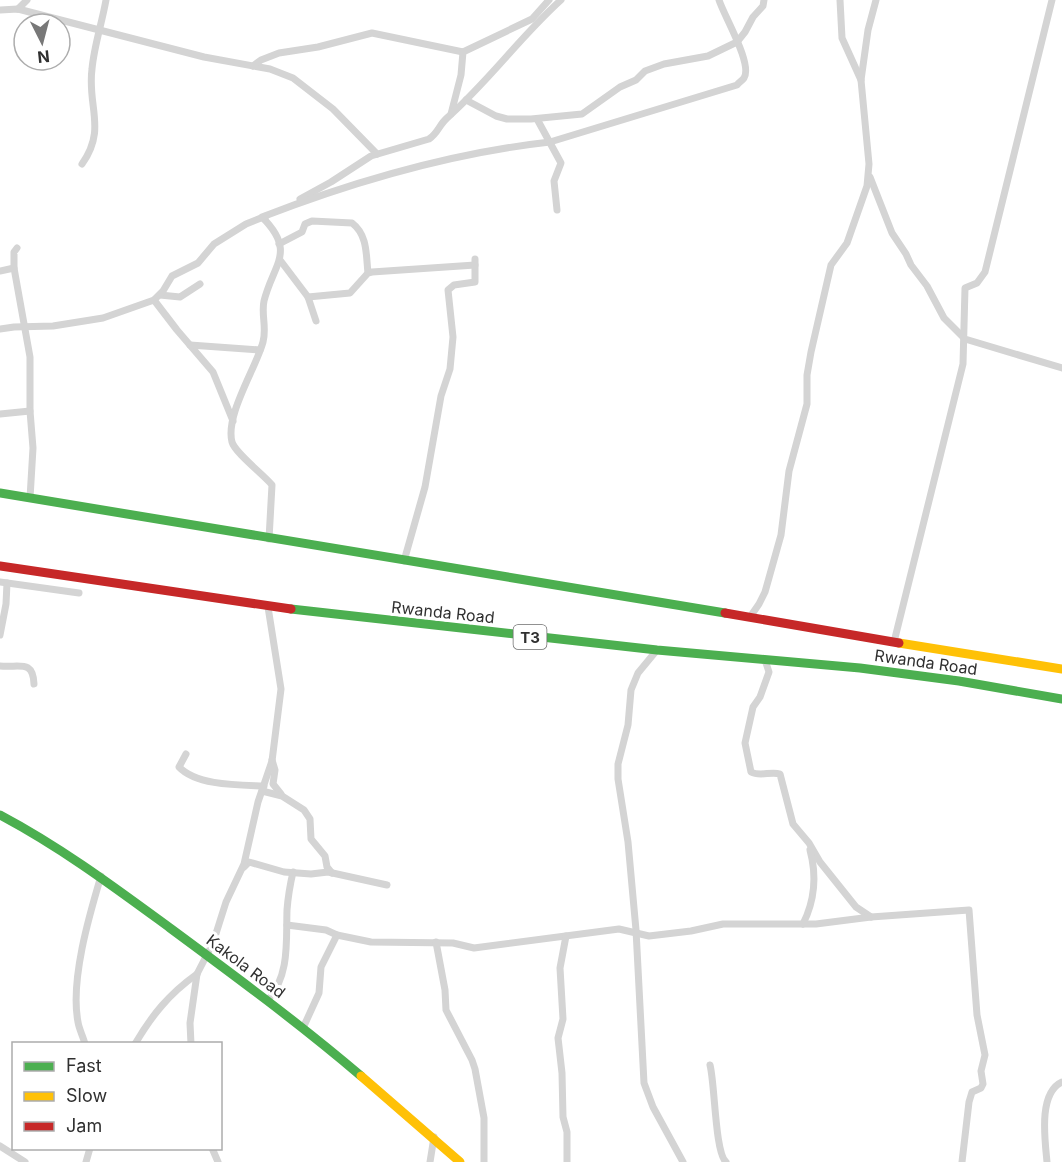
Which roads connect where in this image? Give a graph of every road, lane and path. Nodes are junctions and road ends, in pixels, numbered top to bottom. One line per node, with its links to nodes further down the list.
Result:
1 (27, 0): 10 (street)
2 (106, 0): 12 (street)
3 (549, 0): 14 (street)
4 (561, 0): 17 (street)
5 (718, 0): 13 (street)
6 (764, 0): 13 (street)
7 (840, 0): 16 (street)
8 (876, 0): 16 (street)
9 (1052, 0): 38 (street)
10 (18, 9): 11 (street); 12 (street)
11 (0, 10)
12 (99, 29): 15 (street); 22 (street)
13 (737, 42): 19 (street); 20 (street)
14 (463, 52): 15 (street); 18 (street)
15 (253, 66): 21 (street)
16 (861, 81): 23 (street)
17 (466, 100): 18 (street); 19 (street)
18 (451, 115): 21 (street)
19 (537, 118): 20 (street)
20 (550, 142): 24 (street); 25 (street)
21 (377, 154): 25 (street)
22 (82, 164)
23 (869, 174): 38 (street); 53 (street)
24 (557, 210)
25 (264, 217): 26 (street); 34 (street)
26 (279, 244): 28 (street); 31 (street)
27 (16, 248): 29 (street)
28 (280, 260): 33 (street); 40 (street)
29 (14, 268): 30 (street); 36 (street)
30 (0, 271)
31 (368, 273): 33 (street); 48 (street)
32 (200, 284): 34 (street)
33 (308, 297): 35 (street)
34 (157, 298): 36 (street); 39 (street)
35 (316, 321)
36 (26, 327): 37 (street); 42 (street)
37 (0, 329)
38 (965, 339): 41 (street); 55 (street)
39 (190, 345): 40 (street); 44 (street)
40 (260, 350): 44 (street)
41 (1062, 368)
42 (30, 411): 43 (street); 46 (street)
43 (0, 414)
44 (232, 421): 47 (street)
45 (0, 493): 46 (main road)
46 (30, 498): 47 (main road)
47 (269, 539): 48 (main road)
48 (404, 561): 53 (main road)
49 (0, 566): 52 (main road, Rwanda Road / T3)
50 (4, 583): 51 (street); 54 (street)
51 (79, 593)
52 (268, 607): 56 (main road, Rwanda Road / T3); 63 (street)
53 (750, 617): 55 (main road)
54 (0, 635)
55 (894, 642): 59 (main road)
56 (657, 650): 57 (main road, Rwanda Road / T3); 76 (street)
57 (765, 660): 61 (main road, Rwanda Road / T3); 67 (street)
58 (0, 666): 60 (street)
59 (1062, 669)
60 (34, 684)
61 (1062, 699)
62 (186, 754): 64 (street)
63 (272, 758): 64 (street); 65 (street)
64 (263, 788): 65 (street); 68 (street)
65 (285, 797): 70 (street)
66 (0, 815): 71 (main road, Kakola Road)
67 (807, 842): 73 (street); 74 (street)
68 (242, 868): 69 (street); 80 (street)
69 (293, 872): 70 (street); 75 (street)
70 (332, 873): 72 (street)
71 (101, 876): 80 (main road, Kakola Road); 84 (street)
72 (387, 885)
73 (871, 917): 74 (street); 98 (street)
74 (802, 924): 76 (street)
75 (287, 925): 77 (street); 82 (street)
76 (636, 934): 78 (street); 96 (street)
77 (338, 935): 79 (street); 83 (street)
78 (566, 936): 79 (street); 95 (street)
79 (436, 942): 94 (street)
80 (206, 954): 81 (street); 82 (main road, Kakola Road)
81 (197, 974): 85 (street); 86 (street)
82 (268, 1000): 83 (main road, Kakola Road)
83 (303, 1028): 89 (main road, Kakola Road)
84 (84, 1042)
85 (136, 1042)
86 (191, 1042)
87 (710, 1065): 97 (street)
88 (1062, 1082): 99 (street)
89 (434, 1137): 92 (street); 93 (main road, Kakola Road)
90 (0, 1146): 91 (street)
91 (25, 1162)
92 (430, 1162)
93 (460, 1162)
94 (484, 1162)
95 (567, 1162)
96 (683, 1162)
97 (726, 1162)
98 (962, 1162)
99 (1047, 1162)

